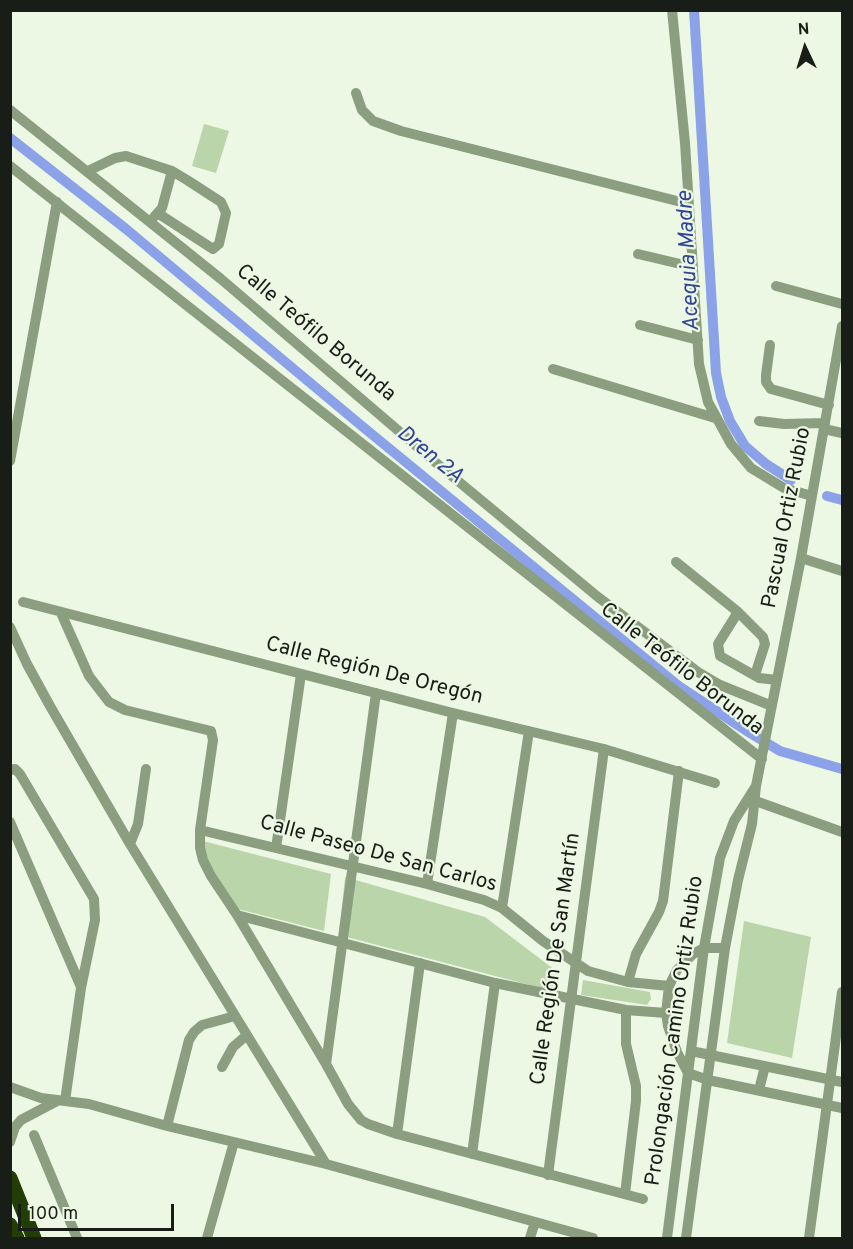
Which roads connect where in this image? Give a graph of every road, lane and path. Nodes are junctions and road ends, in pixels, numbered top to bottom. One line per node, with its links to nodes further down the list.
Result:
1 (672, 10): 8 (street)
2 (356, 93): 8 (street)
3 (10, 110): 5 (street, Calle Teófilo Borunda)
4 (10, 166): 7 (street, Calle Teófilo Borunda)
5 (88, 171): 6 (street); 10 (street, Calle Teófilo Borunda)
6 (172, 171): 9 (street); 9 (street)
7 (57, 202): 27 (street); 44 (street, Calle Teófilo Borunda)
8 (689, 204): 12 (street)
9 (159, 214): 10 (street)
10 (149, 221): 40 (street, Calle Teófilo Borunda)
11 (638, 254): 12 (street)
12 (693, 267): 17 (street)
13 (776, 286): 14 (street)
14 (843, 304)
15 (640, 325): 17 (street)
16 (843, 326): 19 (street, Pascual Ortiz Rubio)
17 (698, 340): 23 (street)
18 (770, 345): 22 (street)
19 (841, 346): 21 (street, Pascual Ortiz Rubio)
20 (553, 369): 23 (street)
21 (838, 375): 22 (street, Pascual Ortiz Rubio)
22 (829, 405): 25 (street, Pascual Ortiz Rubio)
23 (715, 418): 28 (street)
24 (759, 421): 25 (street)
25 (825, 426): 26 (street); 28 (street, Pascual Ortiz Rubio)
26 (843, 434)
27 (10, 461)
28 (812, 496): 29 (street, Pascual Ortiz Rubio)
29 (801, 558): 31 (street); 38 (street, Pascual Ortiz Rubio)
30 (676, 562): 33 (street)
31 (843, 571)
32 (23, 602): 34 (street, Calle Región De Oregón)
33 (738, 612): 37 (street); 37 (street)
34 (61, 613): 36 (street, Calle Región De Oregón); 51 (street)
35 (10, 627): 53 (street)
36 (301, 674): 39 (street, Calle Región De Oregón); 54 (street)
37 (754, 675): 38 (street)
38 (777, 680): 40 (street, Pascual Ortiz Rubio)
39 (376, 693): 41 (street, Calle Región De Oregón); 55 (street)
40 (771, 712): 44 (street, Pascual Ortiz Rubio)
41 (453, 713): 42 (street, Calle Región De Oregón); 56 (street)
42 (529, 731): 43 (street, Calle Región De Oregón); 57 (street)
43 (604, 749): 47 (street, Calle Región De Oregón); 63 (street, Calle Región De San Martín)
44 (762, 759): 49 (street, Pascual Ortiz Rubio)
45 (146, 769): 53 (street)
46 (10, 770): 67 (street)
47 (679, 771): 48 (street, Calle Región De Oregón); 65 (street)
48 (714, 783)
49 (752, 799): 52 (street); 60 (street, Prolongación Camino Ortiz Rubio); 61 (street, Prolongación Camino Ortiz Rubio)
50 (10, 822): 67 (street)
51 (200, 830): 54 (street, Calle Paseo De San Carlos); 58 (street)
52 (843, 832)
53 (130, 844): 72 (street)
54 (276, 848): 55 (street, Calle Paseo De San Carlos)
55 (354, 867): 56 (street, Calle Paseo De San Carlos); 59 (street)
56 (427, 884): 57 (street, Calle Paseo De San Carlos)
57 (502, 908): 63 (street, Calle Paseo De San Carlos)
58 (237, 915): 59 (street); 76 (street)
59 (344, 942): 62 (street); 76 (street)
60 (704, 948): 61 (street); 66 (street); 74 (street, Prolongación Camino Ortiz Rubio)
61 (725, 948): 75 (street, Prolongación Camino Ortiz Rubio)
62 (420, 963): 64 (street); 89 (street)
63 (576, 964): 65 (street, Calle Paseo De San Carlos); 69 (street, Calle Región De San Martín)
64 (495, 982): 69 (street); 93 (street)
65 (628, 982): 66 (street, Calle Paseo De San Carlos)
66 (669, 986): 71 (street)
67 (81, 988): 85 (street)
68 (843, 992): 80 (street)
69 (571, 1000): 70 (street); 96 (street, Calle Región De San Martín)
70 (626, 1010): 71 (street); 98 (street)
71 (666, 1013): 79 (street)
72 (236, 1016): 73 (street); 88 (street)
73 (247, 1035): 78 (street); 94 (street)
74 (691, 1052): 75 (street); 79 (street, Prolongación Camino Ortiz Rubio)
75 (711, 1055): 77 (street); 81 (street, Prolongación Camino Ortiz Rubio)
76 (326, 1064): 89 (street)
77 (765, 1066): 80 (street); 84 (street)
78 (222, 1067)
79 (688, 1073): 81 (street); 108 (street, Prolongación Camino Ortiz Rubio)
80 (830, 1079): 82 (street); 86 (street)
81 (708, 1080): 84 (street); 109 (street, Prolongación Camino Ortiz Rubio)
82 (843, 1082)
83 (10, 1087): 85 (street)
84 (759, 1090): 86 (street)
85 (61, 1101): 88 (street); 91 (street)
86 (826, 1104): 87 (street); 110 (street)
87 (843, 1108)
88 (167, 1126): 92 (street)
89 (397, 1134): 93 (street)
90 (34, 1135): 104 (street)
91 (10, 1142)
92 (234, 1143): 94 (street); 105 (street)
93 (472, 1154): 96 (street)
94 (326, 1164): 100 (street)
95 (10, 1169): 97 (street)
96 (548, 1175): 98 (street)
97 (11, 1178): 103 (highway)
98 (625, 1194): 99 (street)
99 (643, 1199)
100 (535, 1222): 106 (street); 107 (street)
101 (10, 1225): 102 (highway)
102 (17, 1239)
103 (34, 1239)
104 (77, 1239)
105 (207, 1239)
106 (530, 1239)
107 (593, 1239)
108 (667, 1239)
109 (686, 1239)
110 (809, 1239)

